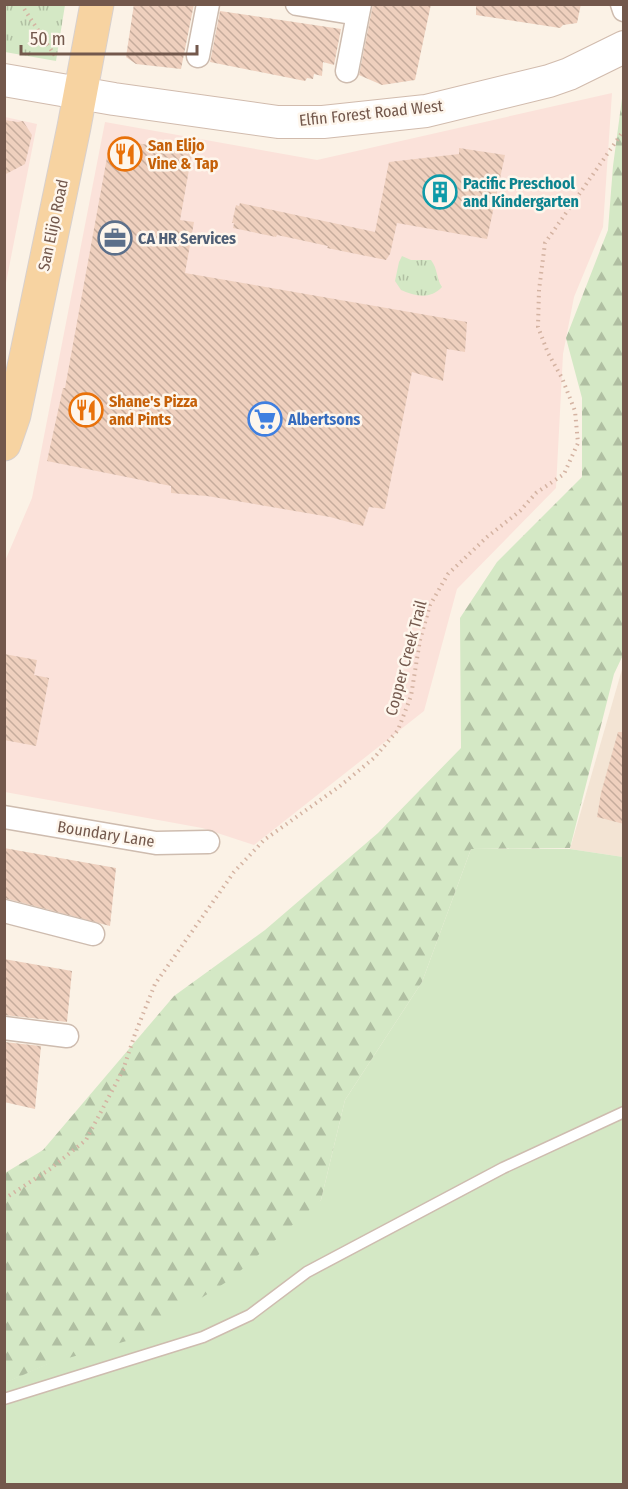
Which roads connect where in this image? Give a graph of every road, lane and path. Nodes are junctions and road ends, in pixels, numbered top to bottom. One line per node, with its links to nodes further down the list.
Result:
1 (21, 4): 10 (path)
2 (97, 4): 13 (main road, San Elijo Road)
3 (208, 4): 9 (street)
4 (297, 4): 6 (street)
5 (622, 4): 7 (street)
6 (359, 9): 11 (street)
7 (624, 10)
8 (624, 47): 13 (main road, Elfin Forest Road West)
9 (198, 56)
10 (57, 59)
11 (347, 71)
12 (4, 80): 13 (main road, Elfin Forest Road West)
13 (80, 94): 15 (main road, San Elijo Road)
14 (624, 130): 23 (path, Copper Creek Trail)
15 (4, 444)
16 (4, 817): 17 (street, Boundary Lane)
17 (208, 842)
18 (4, 911): 19 (street)
19 (93, 934)
20 (4, 1028): 21 (street)
21 (67, 1036)
22 (624, 1112): 24 (lane)
23 (4, 1199)
24 (4, 1399)

